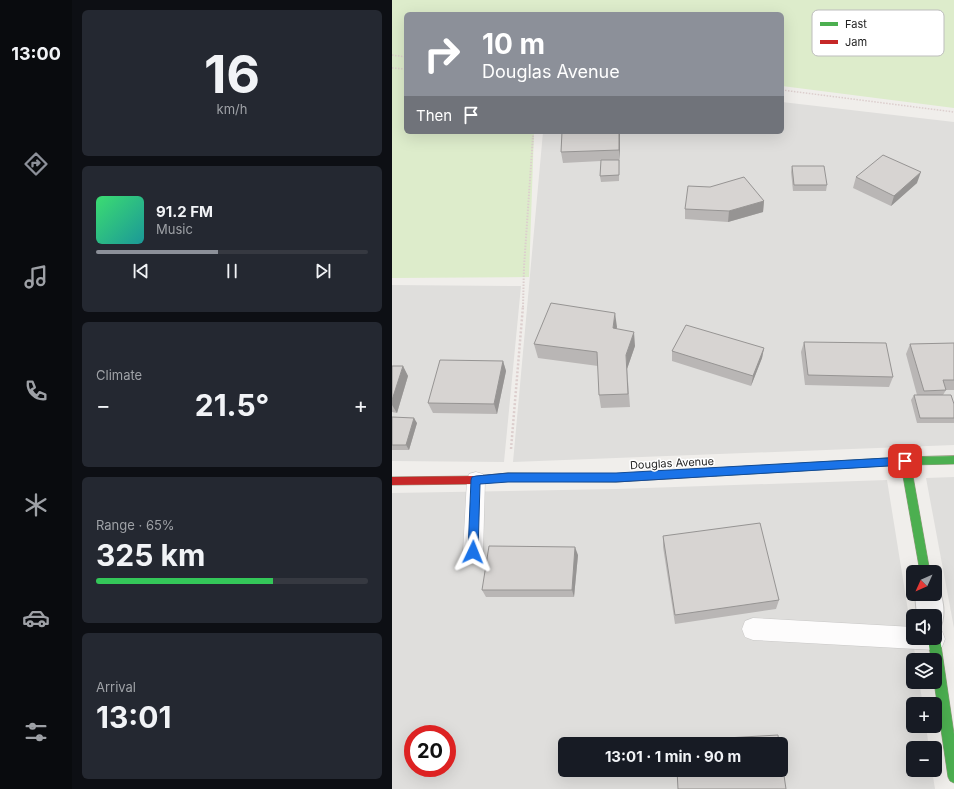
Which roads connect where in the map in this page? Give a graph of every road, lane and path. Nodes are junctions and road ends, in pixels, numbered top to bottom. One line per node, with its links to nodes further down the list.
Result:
1 (392, 55): 2 (path)
2 (404, 57)
3 (392, 68): 4 (path)
4 (404, 69)
5 (784, 90): 6 (path)
6 (954, 112)
7 (533, 134): 10 (path)
8 (954, 460): 9 (street, Douglas Avenue)
9 (905, 461): 10 (street, Douglas Avenue); 14 (street)
10 (508, 478): 11 (street, Douglas Avenue)
11 (476, 480): 12 (street, Douglas Avenue); 13 (lane)
12 (392, 481)
13 (473, 552)
14 (924, 565)
15 (753, 629): 16 (lane)
16 (906, 631)
17 (935, 645): 18 (street)
18 (954, 777)

